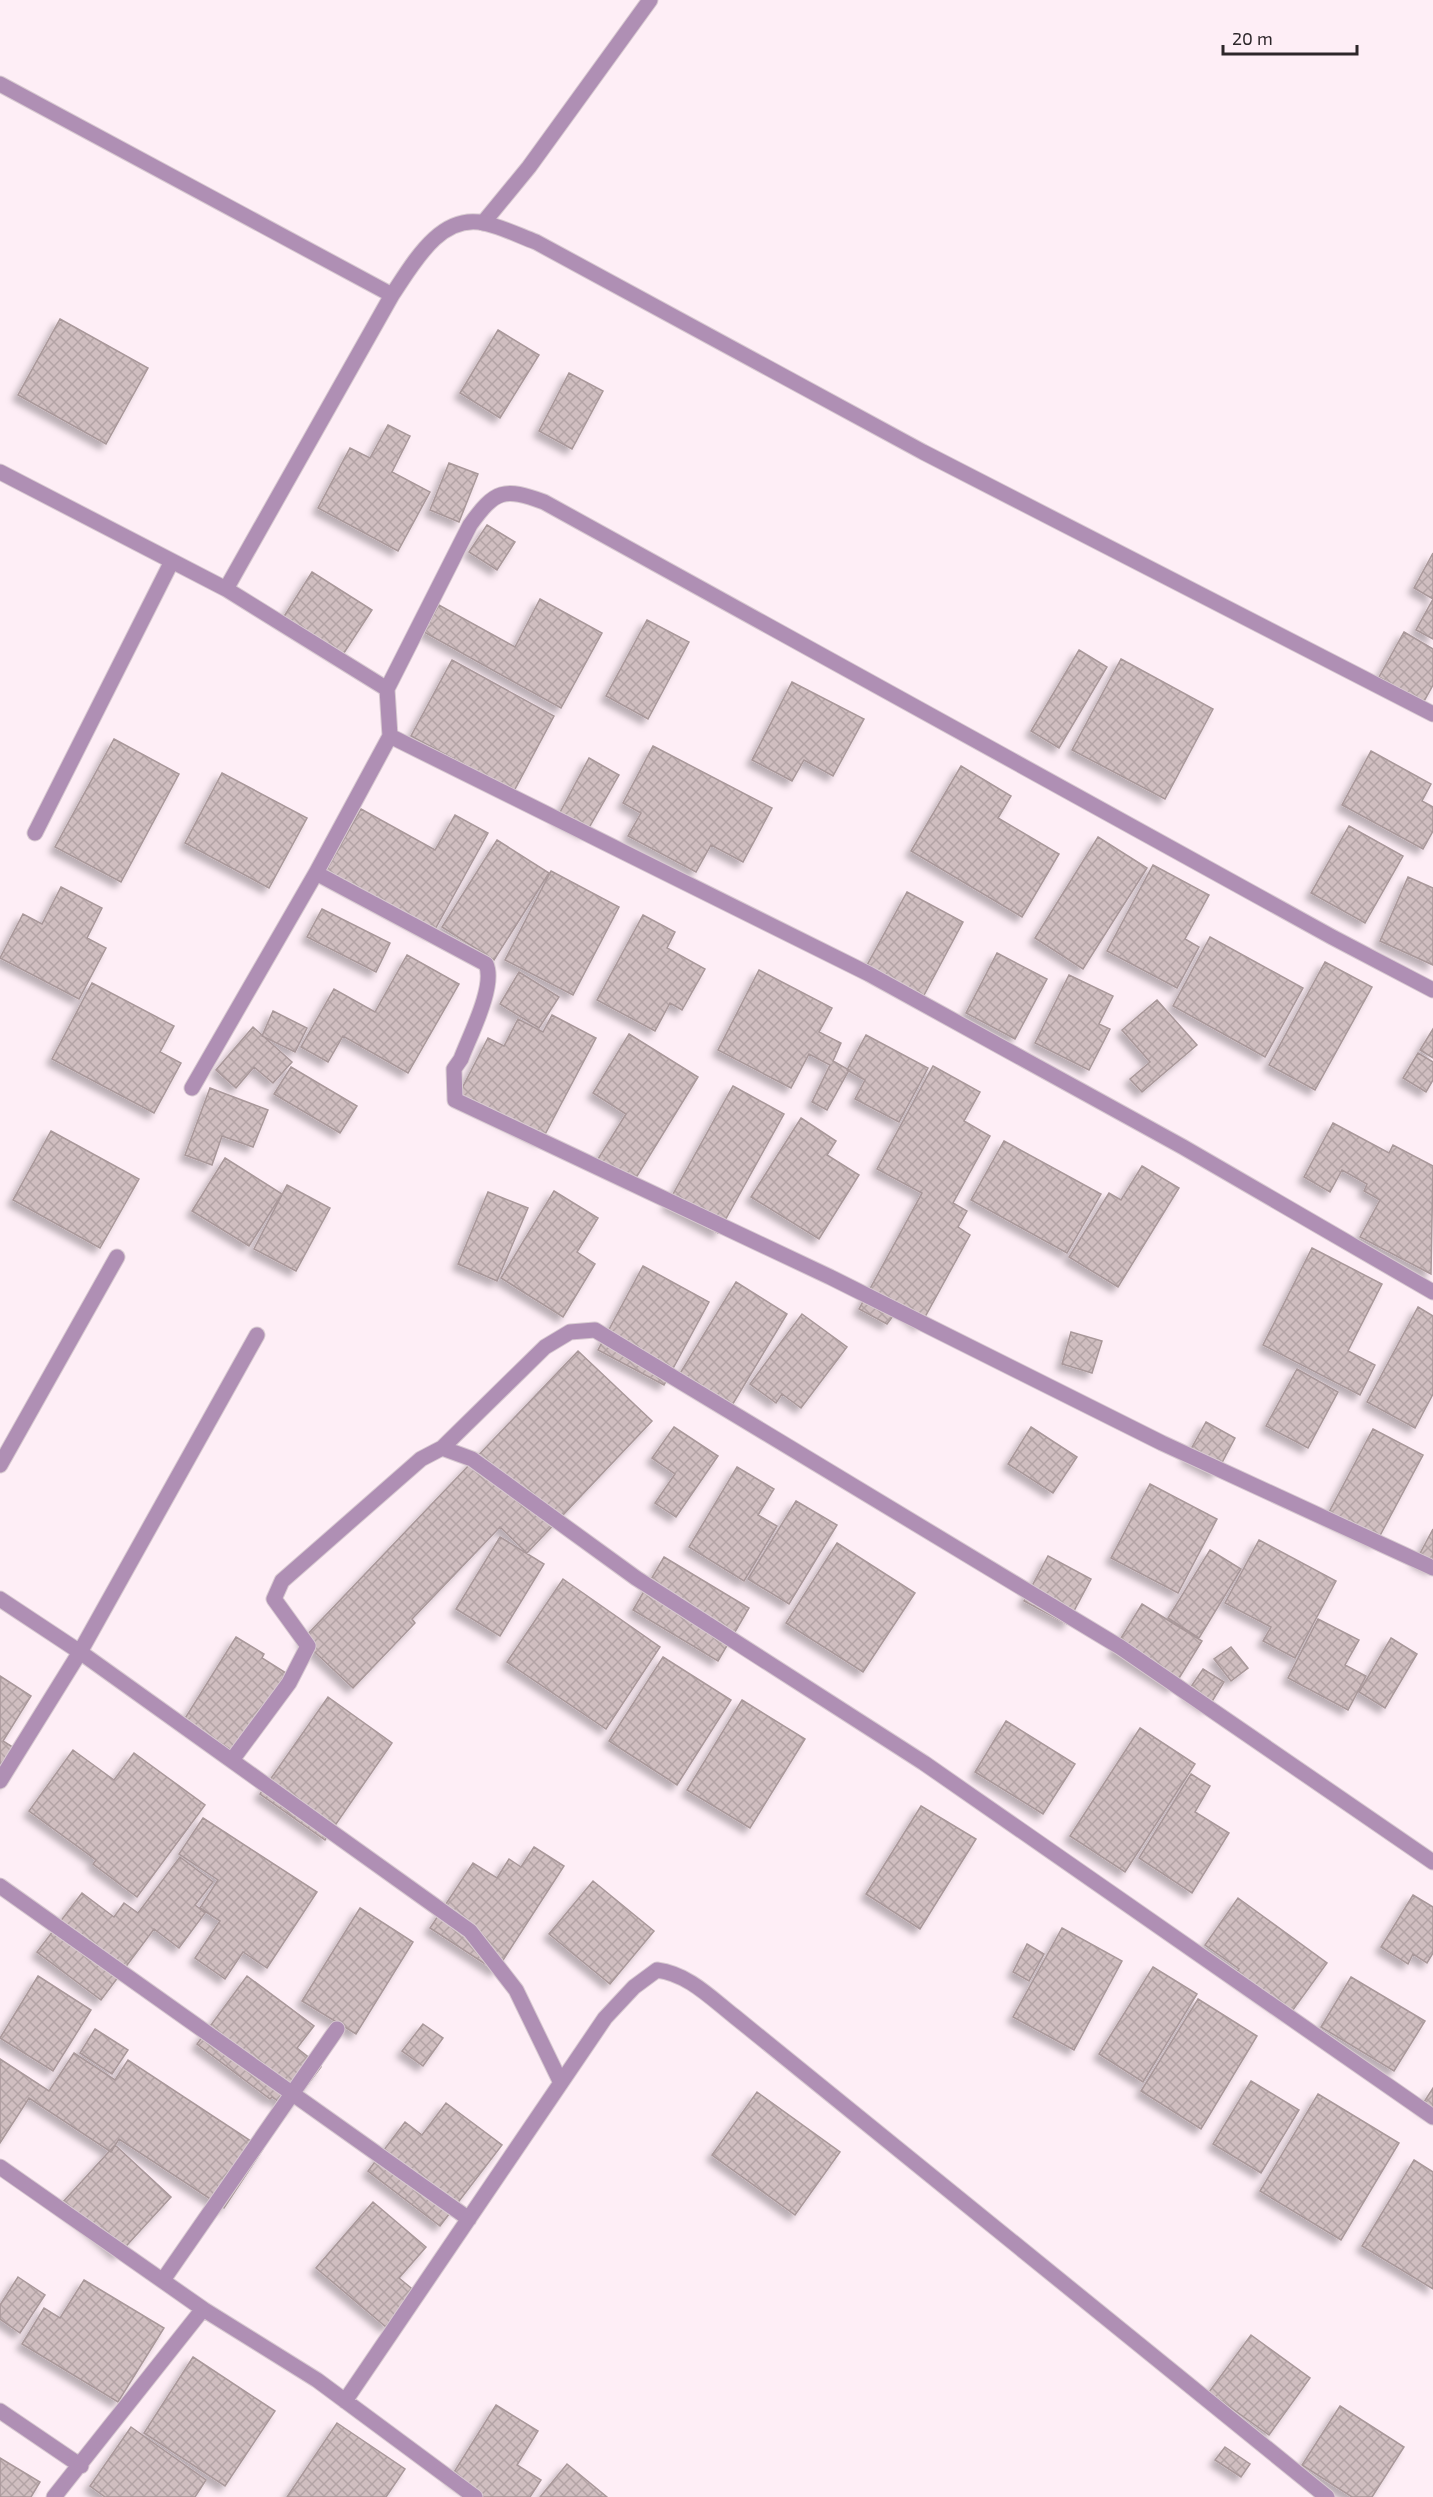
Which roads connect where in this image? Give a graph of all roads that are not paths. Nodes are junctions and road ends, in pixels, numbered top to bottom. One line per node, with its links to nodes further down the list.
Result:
1 (650, 0): 3 (street)
2 (0, 84): 4 (street)
3 (483, 223): 4 (street); 9 (street)
4 (392, 295): 7 (street)
5 (0, 472): 6 (street)
6 (172, 561): 7 (street); 11 (street)
7 (226, 589): 8 (street)
8 (387, 689): 10 (street); 13 (street)
9 (1433, 714)
10 (390, 736): 12 (street); 16 (street)
11 (35, 833)
12 (316, 873): 14 (street); 20 (street)
13 (1433, 990)
14 (192, 1088)
15 (117, 1257): 19 (street)
16 (1433, 1292)
17 (257, 1335): 22 (street)
18 (442, 1448): 23 (street); 25 (street); 30 (street)
19 (0, 1465)
20 (1433, 1568)
21 (0, 1599): 22 (street)
22 (80, 1652): 23 (street); 24 (street)
23 (232, 1760): 28 (street)
24 (0, 1781)
25 (1433, 1862)
26 (0, 1886): 29 (street)
27 (337, 2029): 29 (street)
28 (561, 2083): 32 (street); 40 (street)
29 (292, 2094): 32 (street); 33 (street)
30 (1433, 2117)
31 (0, 2167): 33 (street)
32 (469, 2219): 35 (street)
33 (163, 2280): 34 (street)
34 (203, 2308): 35 (street); 37 (street)
35 (345, 2401): 39 (street)
36 (0, 2411): 37 (street)
37 (81, 2466): 38 (street)
38 (54, 2497)
39 (476, 2497)
40 (1327, 2497)

